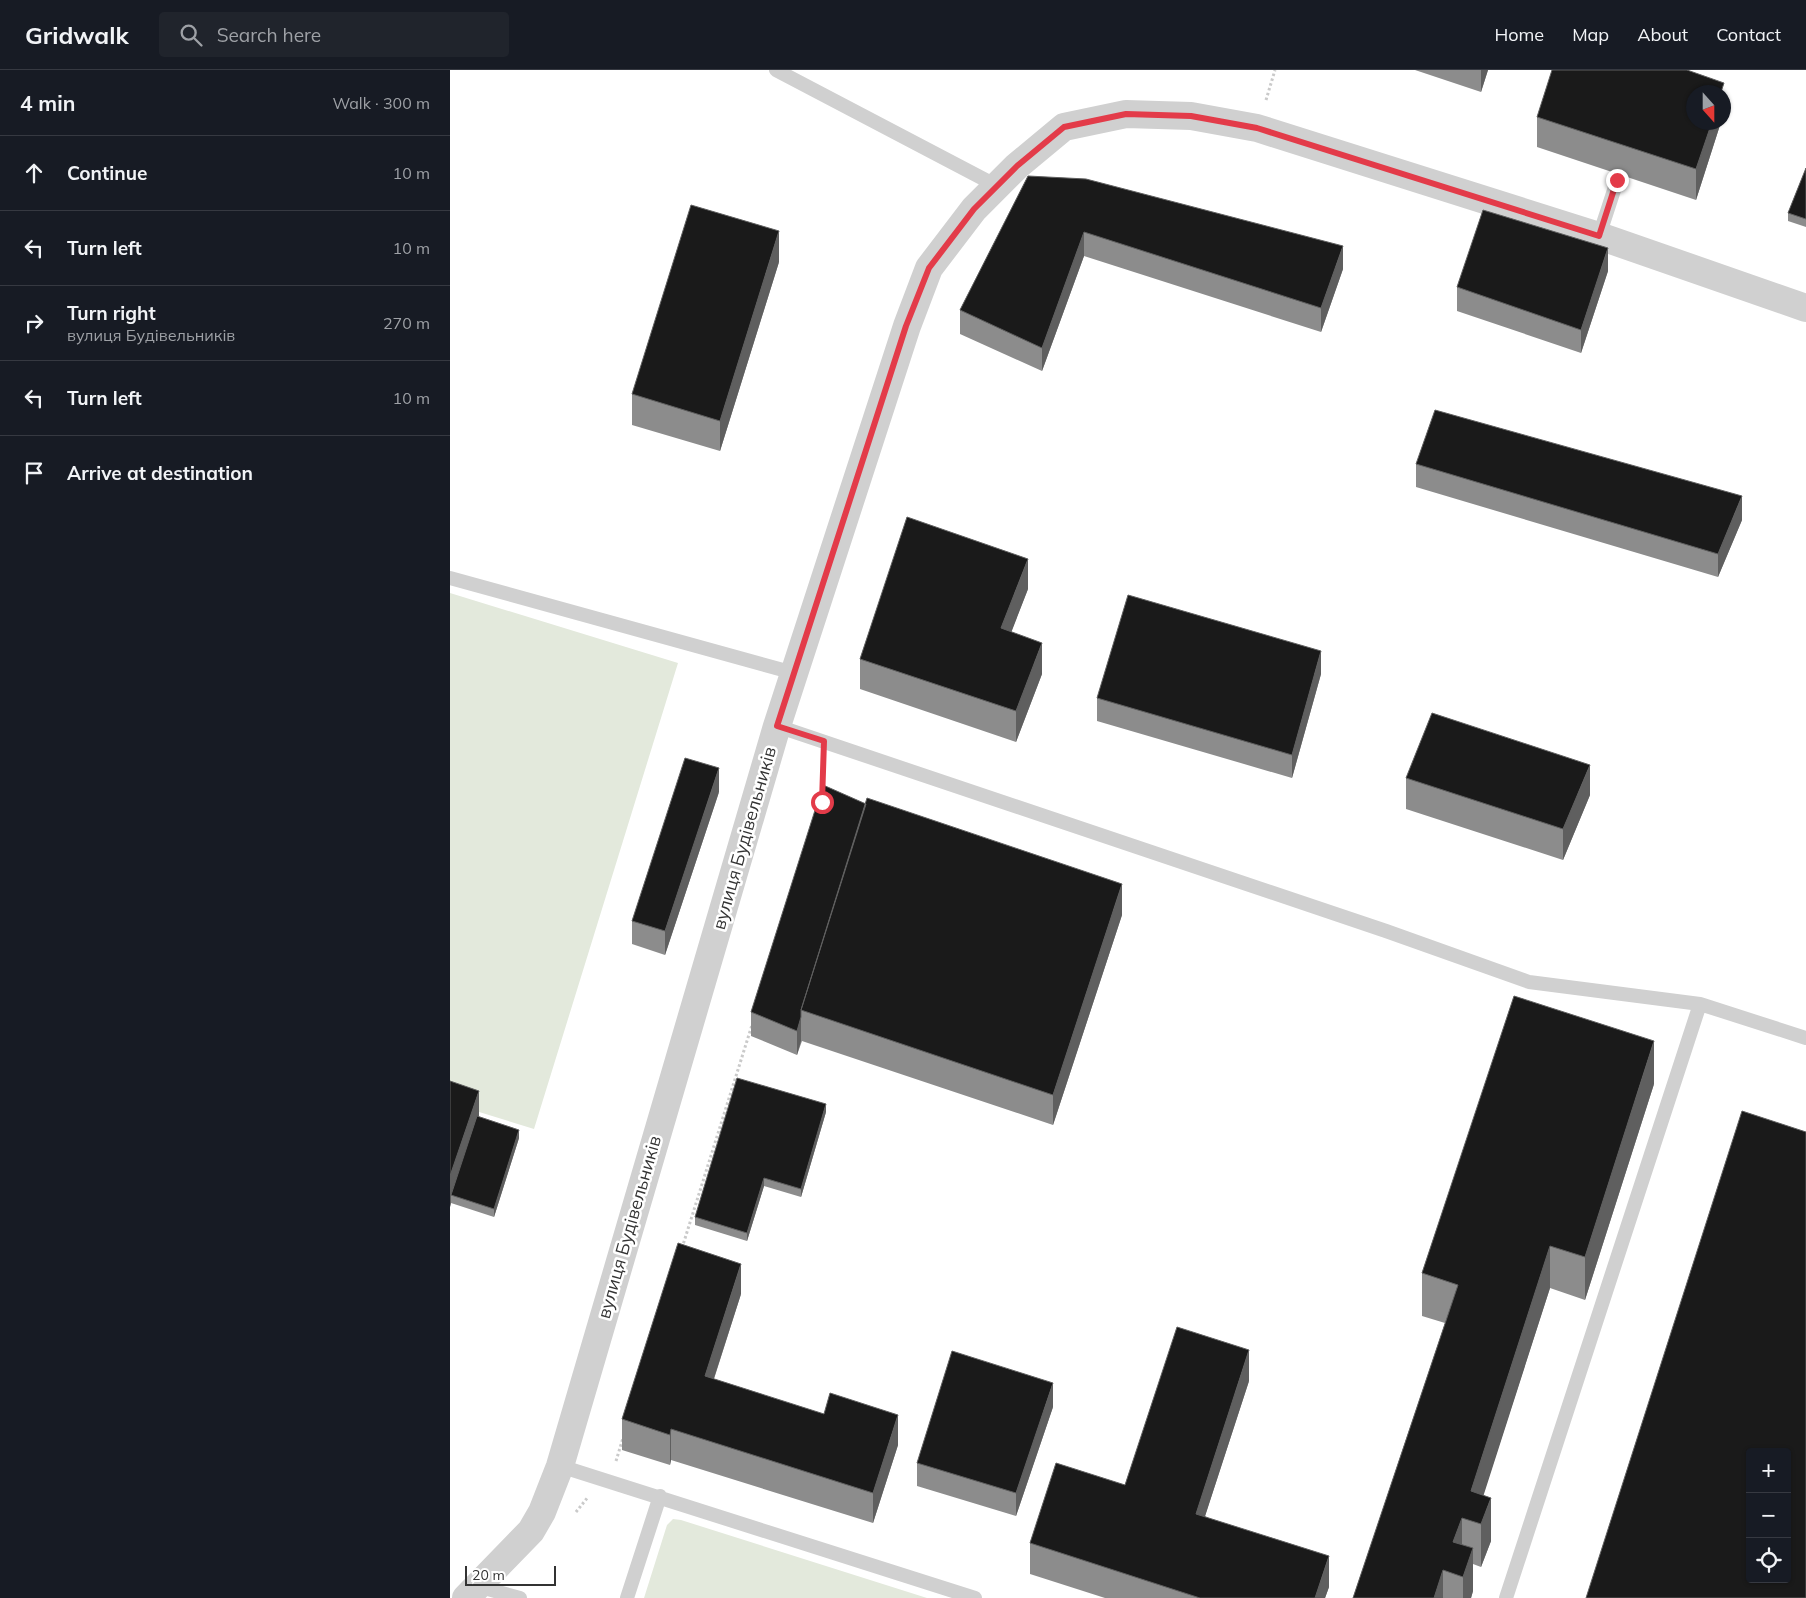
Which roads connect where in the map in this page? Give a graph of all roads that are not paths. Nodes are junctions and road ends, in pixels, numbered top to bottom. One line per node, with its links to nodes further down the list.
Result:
1 (776, 70): 3 (lane)
2 (1617, 180): 4 (lane)
3 (997, 186): 4 (street, вулиця Будівельників); 7 (street, вулиця Будівельників)
4 (1599, 236): 5 (street, вулиця Будівельників)
5 (1806, 308)
6 (450, 578): 7 (lane)
7 (794, 673): 8 (street, вулиця Будівельників)
8 (777, 726): 9 (lane); 11 (street, вулиця Будівельників)
9 (1700, 1004): 10 (lane); 17 (lane)
10 (1806, 1038)
11 (560, 1466): 12 (lane); 13 (street, вулиця Будівельників)
12 (660, 1496): 15 (lane); 16 (lane)
13 (472, 1592): 14 (lane)
14 (520, 1598)
15 (627, 1598)
16 (976, 1598)
17 (1506, 1598)

